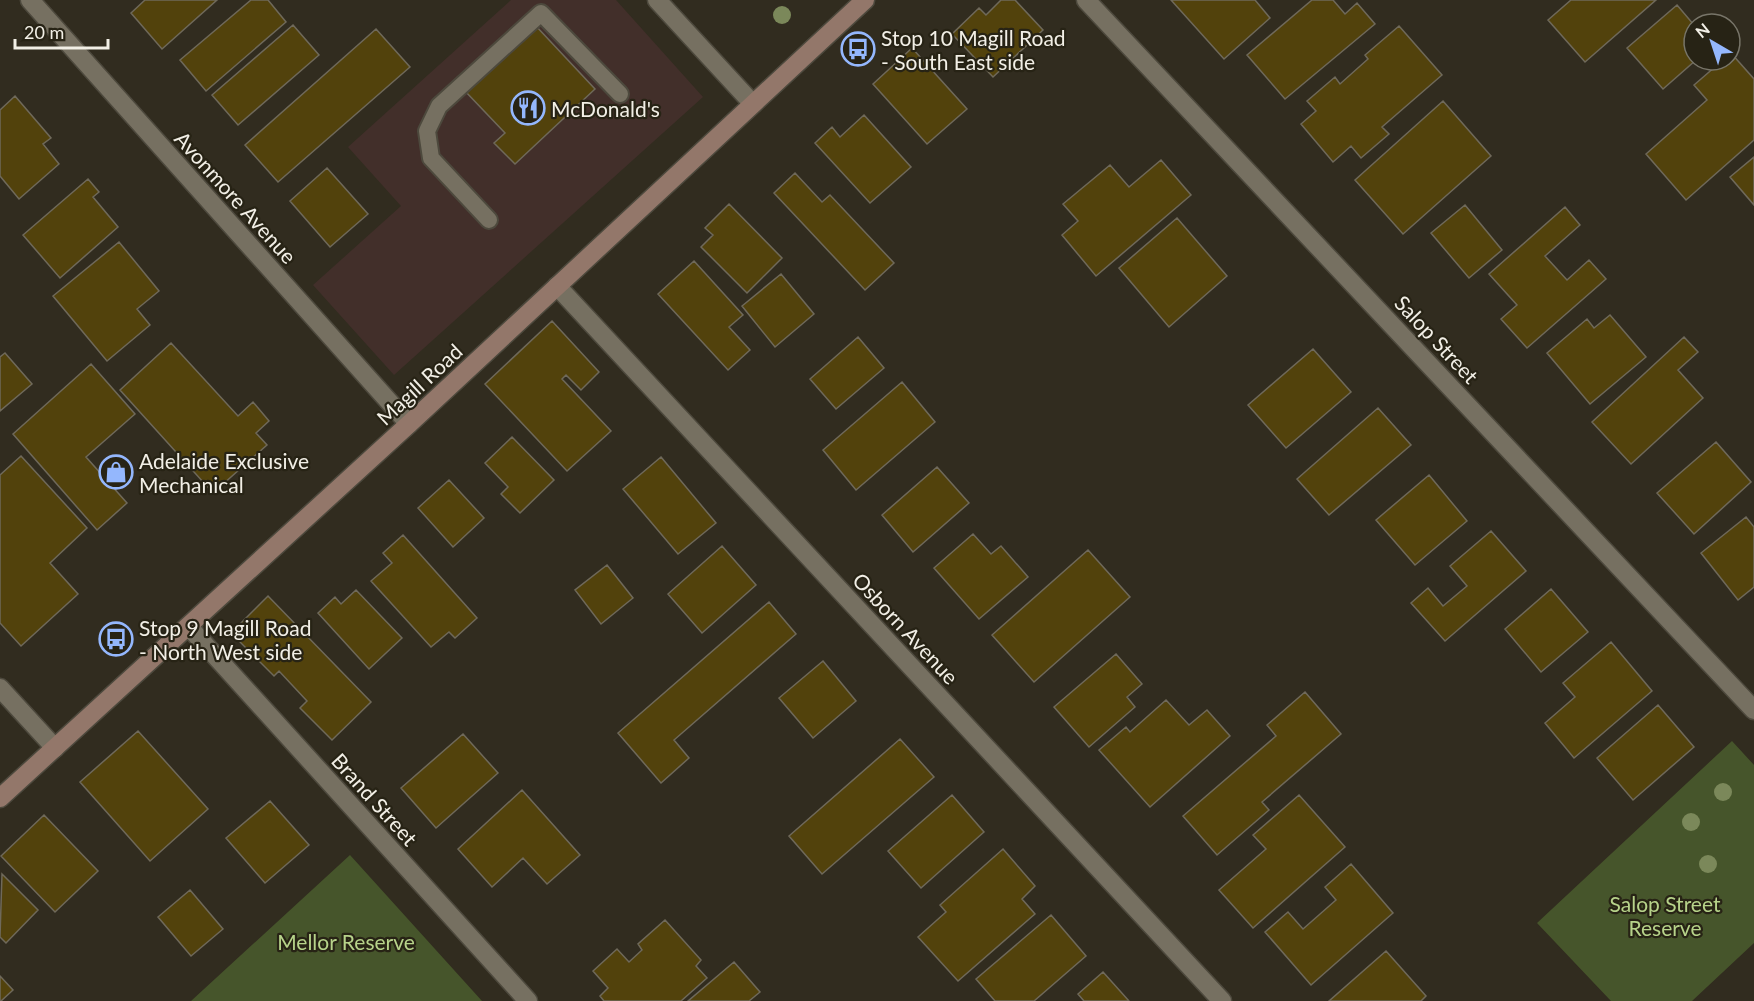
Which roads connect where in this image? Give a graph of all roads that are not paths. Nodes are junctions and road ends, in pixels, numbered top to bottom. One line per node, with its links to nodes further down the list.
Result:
1 (30, 0): 9 (street, Avonmore Avenue)
2 (657, 0): 6 (street)
3 (865, 0): 6 (main road, Magill Road)
4 (1086, 0): 12 (street, Salop Street)
5 (620, 94): 7 (lane)
6 (753, 104): 8 (main road, Magill Road)
7 (489, 220)
8 (557, 286): 9 (main road, Magill Road); 16 (street, Osborn Avenue)
9 (409, 424): 10 (main road, Magill Road)
10 (189, 627): 13 (main road, Magill Road); 15 (street, Brand Street)
11 (0, 688): 13 (street)
12 (1754, 710)
13 (55, 748): 14 (main road, Magill Road)
14 (0, 798)
15 (528, 1001)
16 (1222, 1001)

